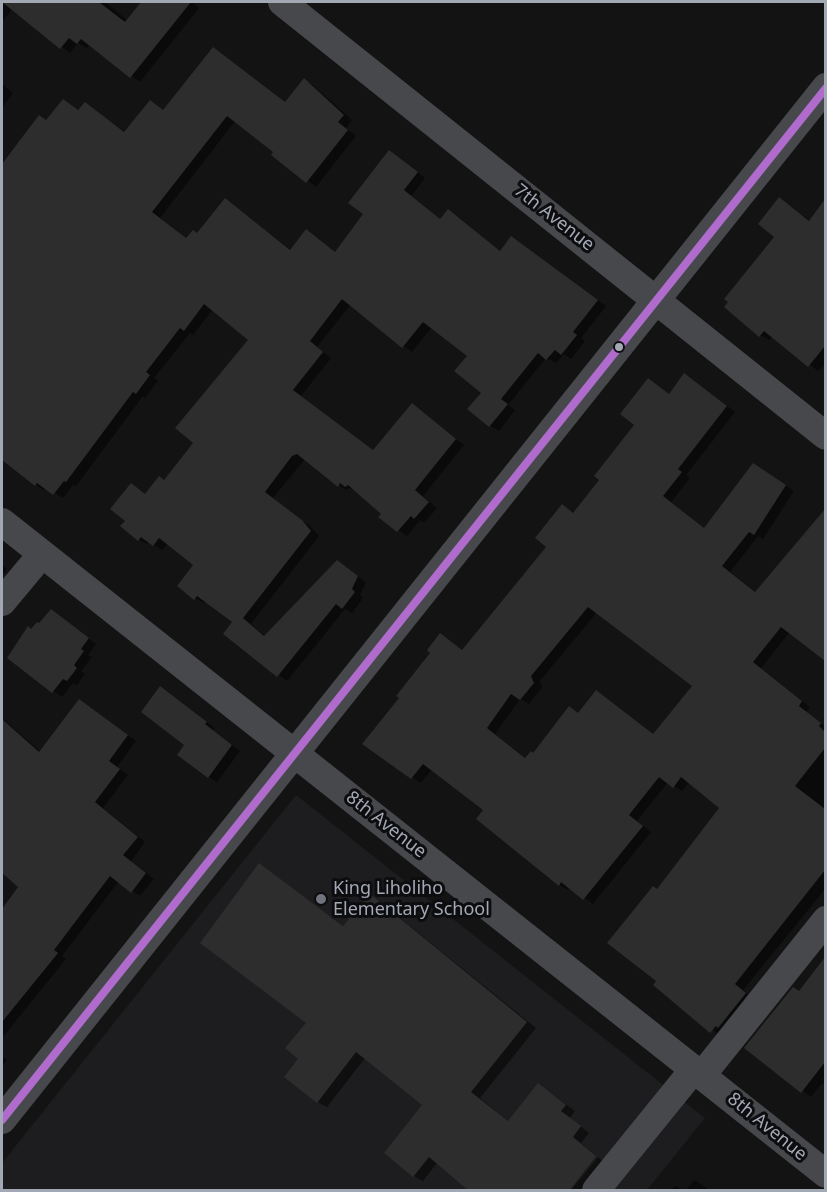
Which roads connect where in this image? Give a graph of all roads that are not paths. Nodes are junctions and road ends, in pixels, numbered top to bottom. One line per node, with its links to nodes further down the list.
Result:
1 (282, 2): 3 (street, 7th Avenue)
2 (825, 87): 3 (street)
3 (655, 298): 4 (street, 7th Avenue); 8 (street)
4 (825, 436)
5 (2, 522): 6 (street, 8th Avenue)
6 (42, 554): 7 (street); 8 (street, 8th Avenue)
7 (2, 602)
8 (295, 752): 10 (street, 8th Avenue); 11 (street)
9 (825, 920): 10 (street)
10 (698, 1072): 12 (street, 8th Avenue); 13 (street)
11 (2, 1120)
12 (825, 1174)
13 (596, 1191)

